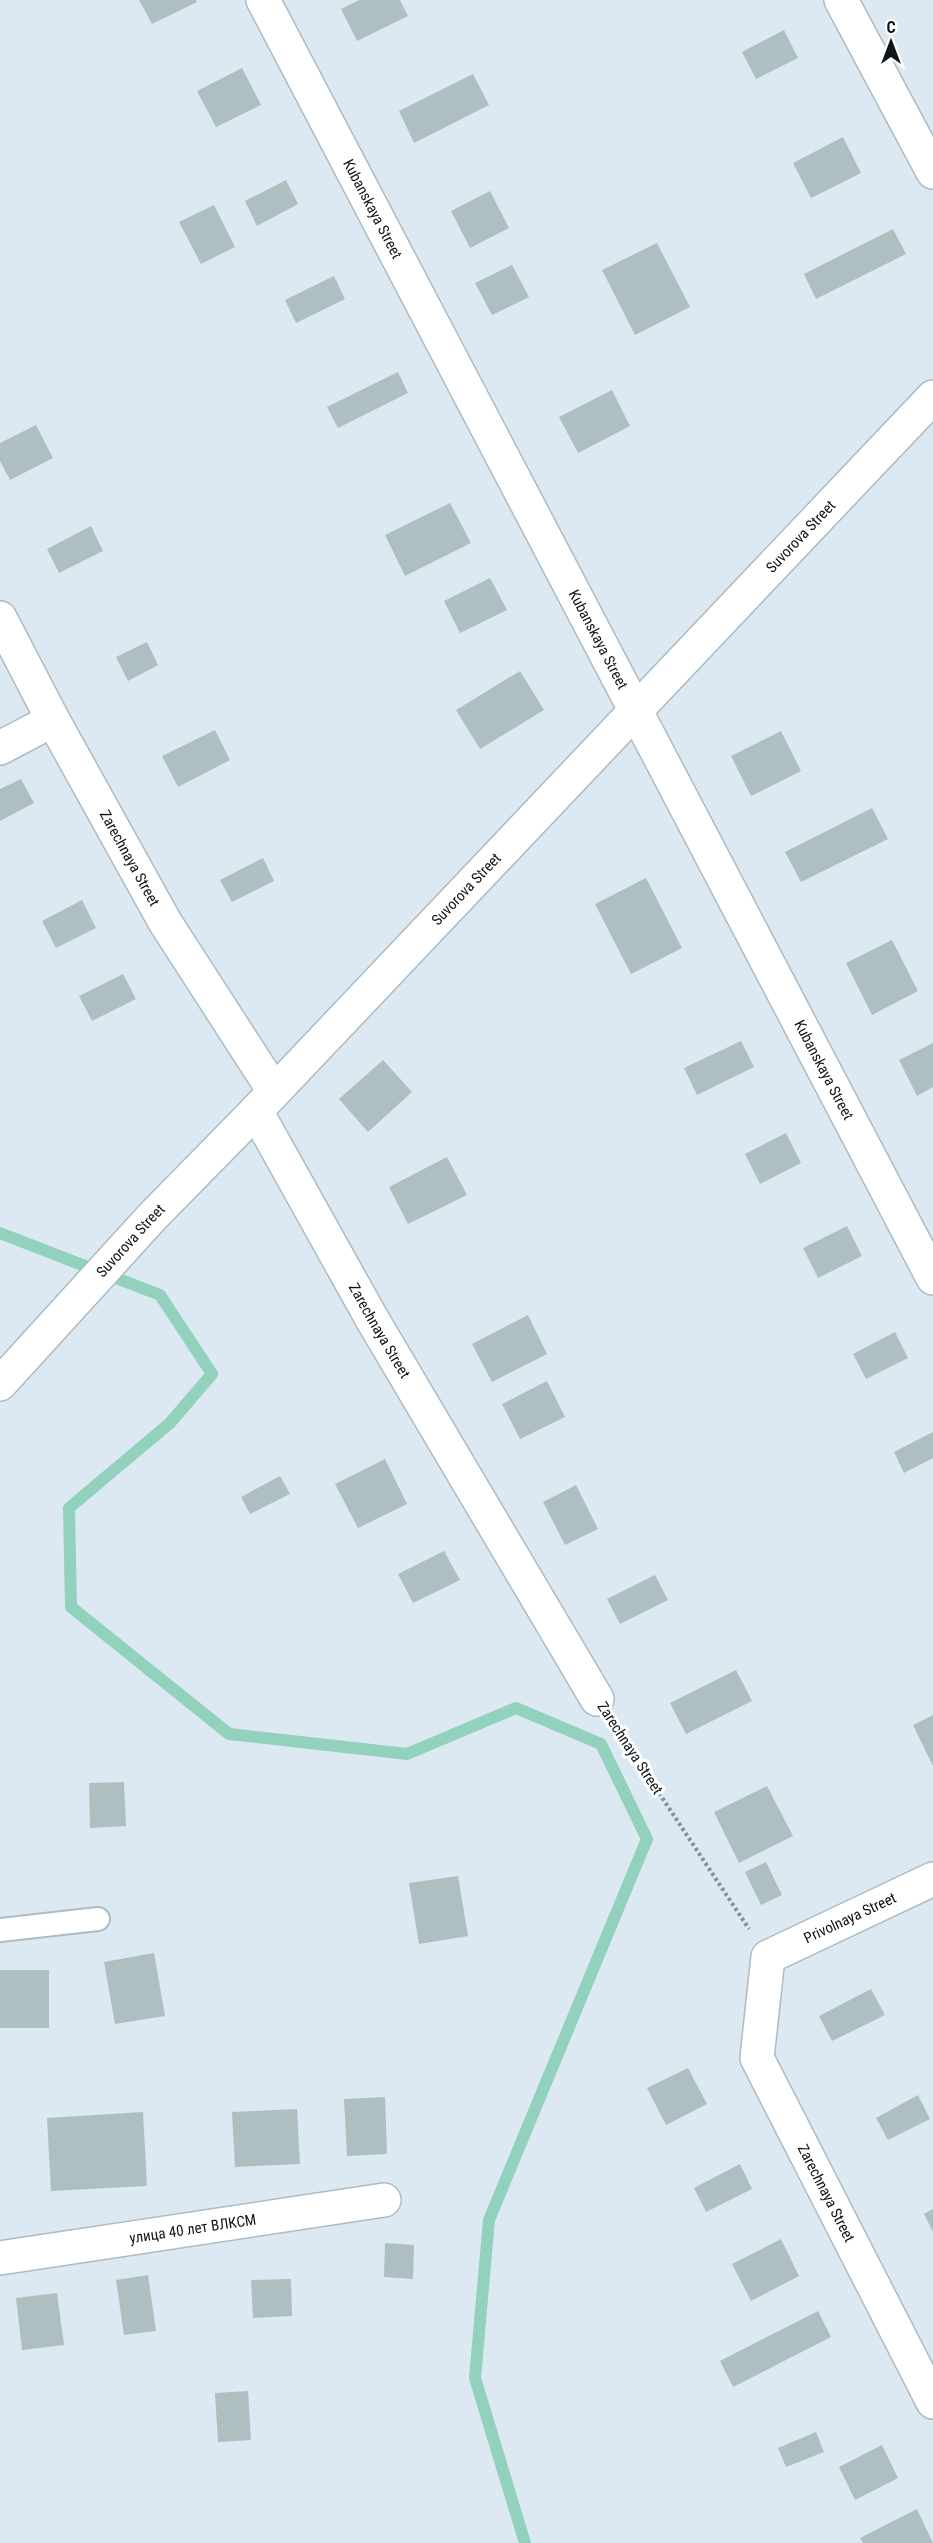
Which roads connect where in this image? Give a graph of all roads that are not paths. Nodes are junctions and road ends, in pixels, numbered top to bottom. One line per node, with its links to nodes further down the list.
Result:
1 (263, 0): 6 (street, Kubanskaya Street)
2 (841, 0): 3 (street)
3 (933, 172)
4 (933, 397): 6 (street, Suvorova Street)
5 (0, 618): 7 (street, Zarechnaya Street)
6 (634, 710): 9 (street, Suvorova Street); 10 (street, Kubanskaya Street)
7 (52, 720): 8 (street); 9 (street, Zarechnaya Street)
8 (0, 748)
9 (265, 1101): 11 (street, Suvorova Street); 12 (street, Zarechnaya Street)
10 (933, 1278)
11 (0, 1384)
12 (597, 1699)
13 (933, 1879): 16 (street, Privolnaya Street)
14 (98, 1919): 15 (lane)
15 (0, 1930)
16 (768, 1957): 19 (street, Zarechnaya Street)
17 (384, 2200): 18 (street, улица 40 лет ВЛКСМ)
18 (0, 2258)
19 (933, 2402)

